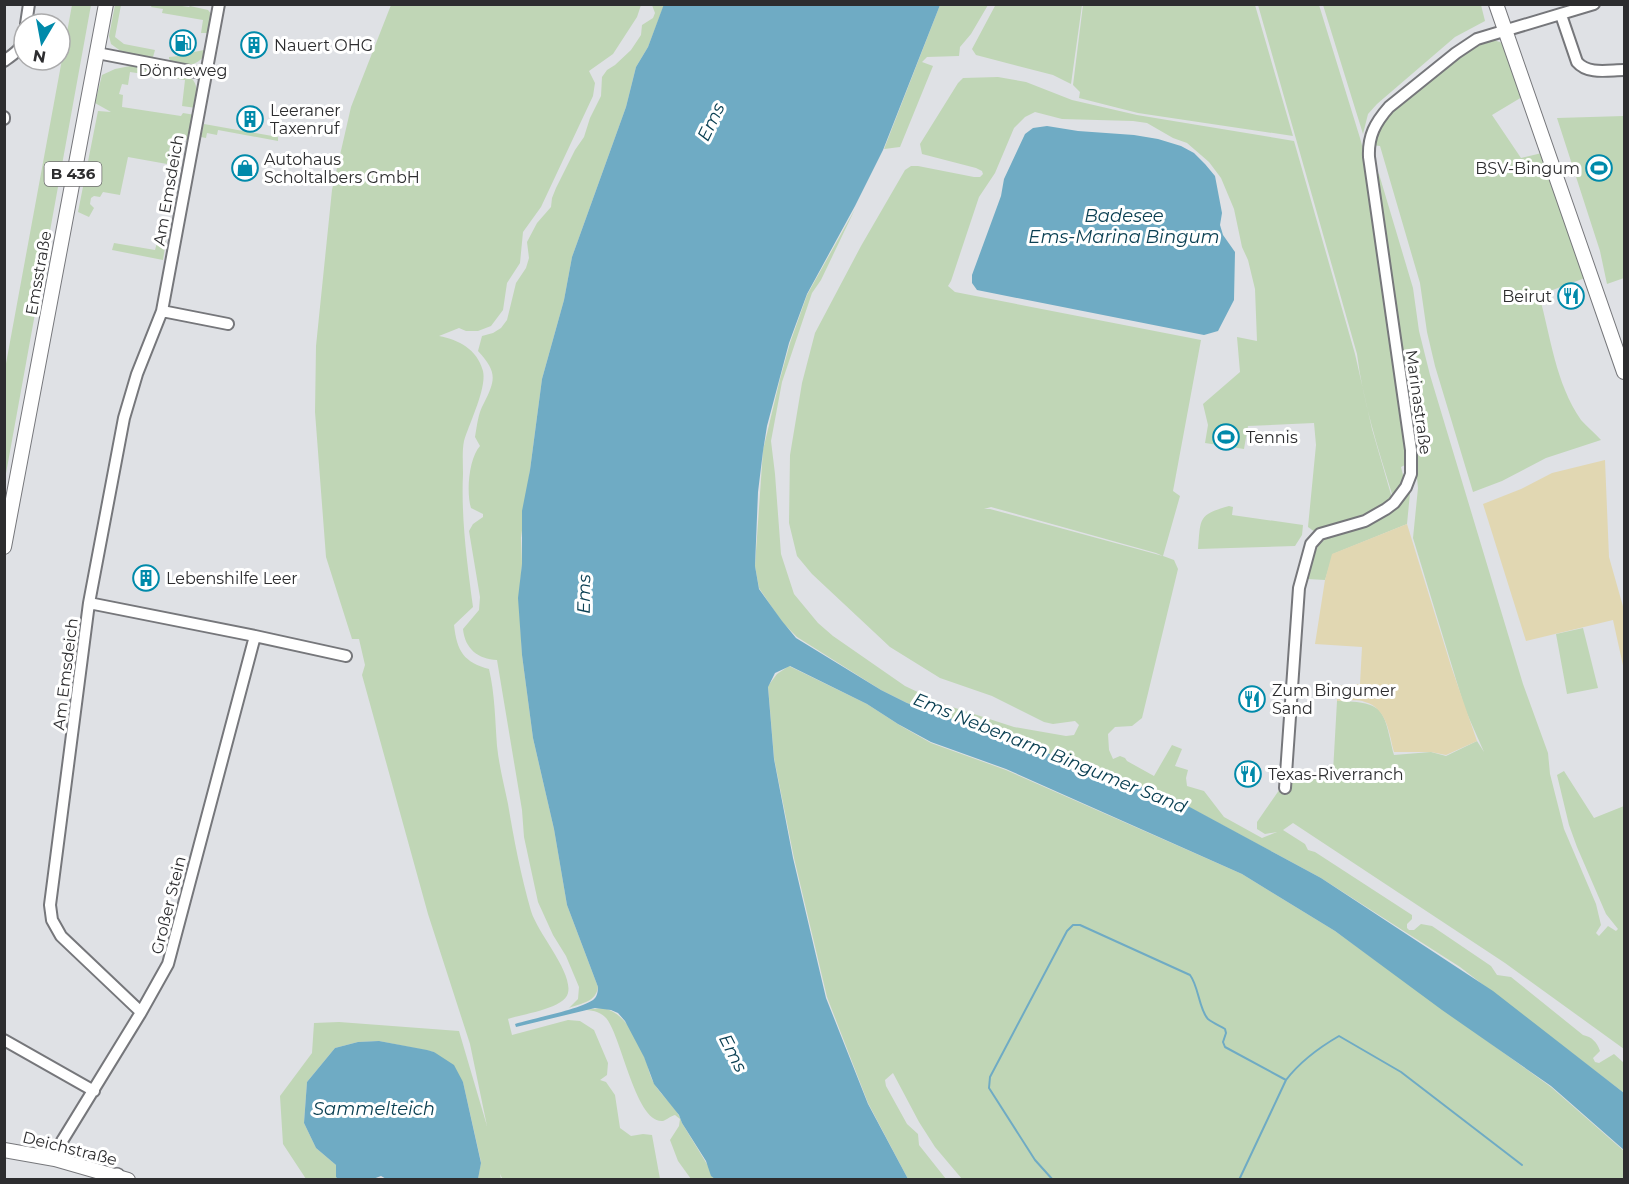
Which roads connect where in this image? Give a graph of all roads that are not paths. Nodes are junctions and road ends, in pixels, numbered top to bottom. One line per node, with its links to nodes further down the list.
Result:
1 (105, 4): 7 (main road, Emsstraße / B 436)
2 (219, 4): 9 (street, Am Emsdeich)
3 (1496, 4): 6 (main road)
4 (1589, 5): 5 (street, Marinastraße)
5 (1561, 15): 6 (street, Marinastraße); 8 (street)
6 (1505, 30): 12 (main road); 17 (street, Marinastraße)
7 (97, 53): 9 (street); 13 (main road, Emsstraße / B 436)
8 (1624, 70)
9 (206, 74): 10 (street, Am Emsdeich)
10 (162, 311): 11 (street); 14 (street, Am Emsdeich)
11 (228, 324)
12 (1624, 372)
13 (4, 547)
14 (89, 603): 15 (street); 18 (street, Am Emsdeich)
15 (255, 636): 16 (street); 18 (street, Großer Stein)
16 (346, 656)
17 (1285, 788)
18 (141, 1012): 20 (street, Großer Stein)
19 (4, 1040): 20 (street)
20 (94, 1091): 22 (street, Großer Stein)
21 (4, 1150): 22 (main road, Deichstraße)
22 (55, 1159): 23 (main road, Deichstraße)
23 (121, 1178)

